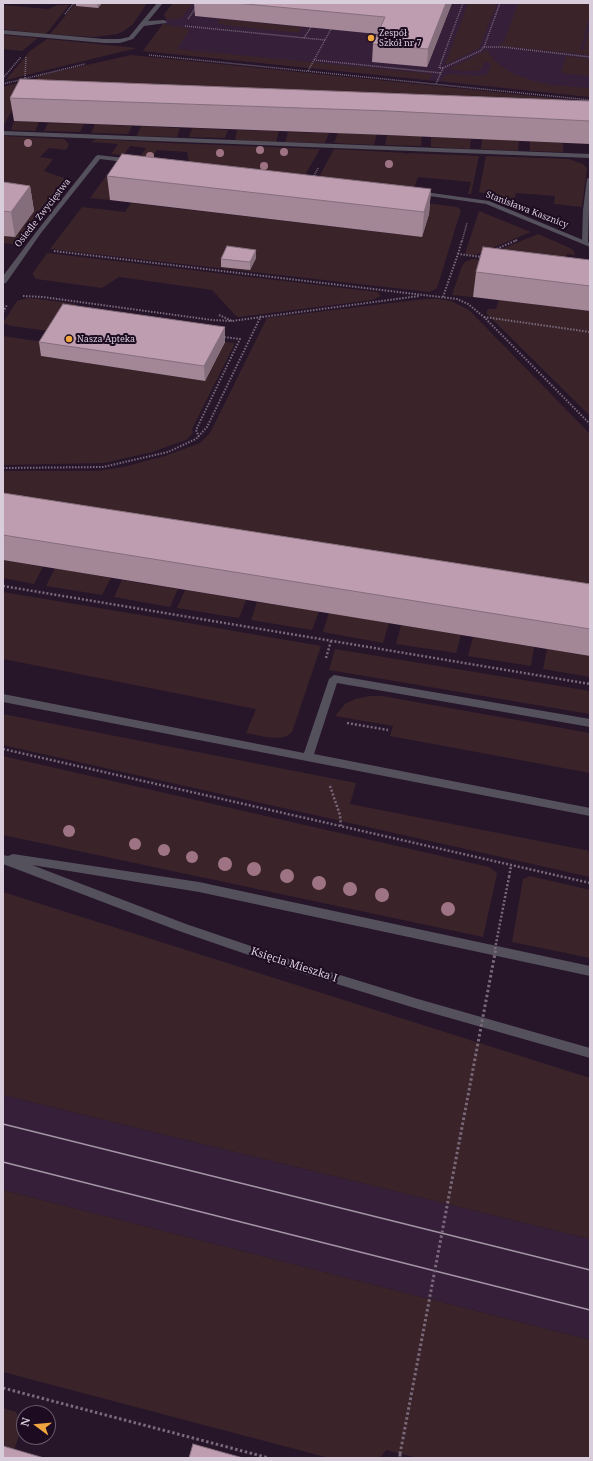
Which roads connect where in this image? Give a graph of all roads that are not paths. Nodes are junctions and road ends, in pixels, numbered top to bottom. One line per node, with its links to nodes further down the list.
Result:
1 (160, 3): 2 (street)
2 (149, 16): 3 (street); 3 (street)
3 (144, 24): 4 (street)
4 (3, 32)
5 (3, 133): 6 (street)
6 (590, 156)
7 (143, 162): 11 (street, Osiedle Zwycięstwa)
8 (590, 179): 10 (street)
9 (410, 192): 10 (street, Stanisława Kasznicy)
10 (587, 244)
11 (3, 280)
12 (3, 698): 14 (street)
13 (590, 723): 14 (street)
14 (308, 757): 15 (street)
15 (590, 812)
16 (3, 858): 17 (street, Księcia Mieszka I); 18 (street, Księcia Mieszka I)
17 (590, 972)
18 (590, 1053)

